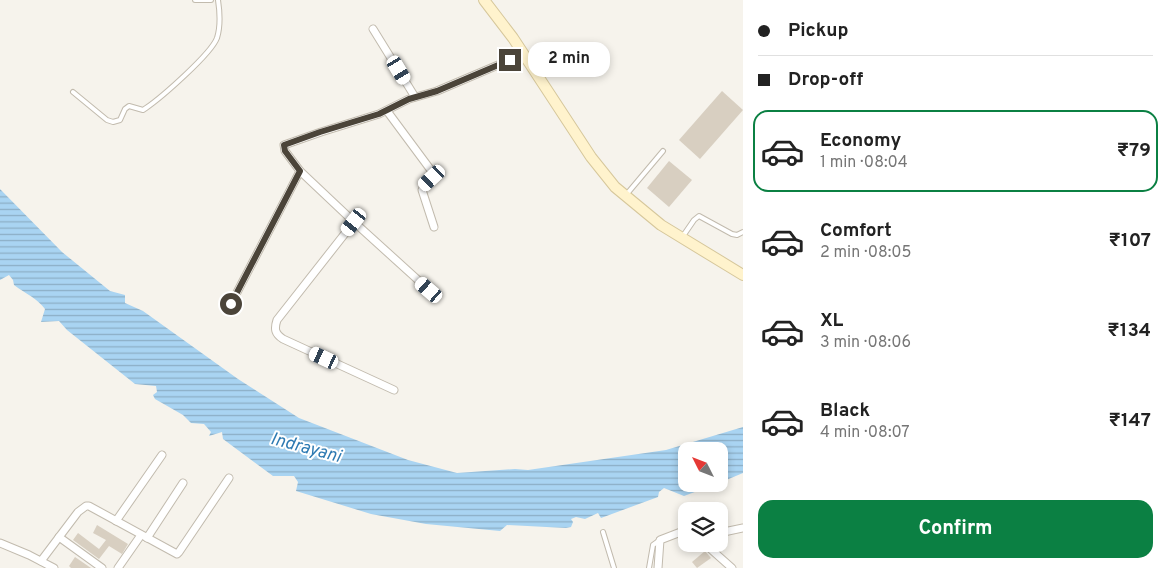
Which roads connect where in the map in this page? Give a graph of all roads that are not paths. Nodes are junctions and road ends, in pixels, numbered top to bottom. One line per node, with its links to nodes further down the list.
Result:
1 (195, 0): 2 (lane)
2 (211, 0)
3 (218, 0): 7 (lane)
4 (484, 0): 6 (street)
5 (373, 29): 8 (street)
6 (524, 54): 8 (street); 12 (street)
7 (73, 92)
8 (416, 97): 9 (street)
9 (387, 111): 11 (street); 14 (street)
10 (663, 151): 12 (lane)
11 (300, 171): 13 (street); 19 (street)
12 (626, 195): 16 (street)
13 (354, 222): 18 (street); 20 (street)
14 (434, 227)
15 (743, 232): 16 (lane)
16 (681, 238): 17 (street)
17 (743, 275)
18 (429, 290)
19 (231, 304)
20 (394, 390)
21 (162, 455): 24 (street)
22 (229, 478): 29 (street)
23 (184, 483): 29 (street)
24 (116, 521): 29 (street); 30 (street)
25 (743, 528): 26 (street)
26 (728, 531)
27 (603, 532): 38 (lane)
28 (678, 533): 31 (street)
29 (144, 536): 37 (street)
30 (59, 537): 34 (street); 36 (street)
31 (660, 540): 39 (lane); 40 (street)
32 (0, 542): 34 (street)
33 (714, 552): 41 (street)
34 (43, 564): 35 (street)
35 (54, 568)
36 (102, 568)
37 (118, 568)
38 (614, 568)
39 (649, 568)
40 (658, 568)
41 (732, 568)

